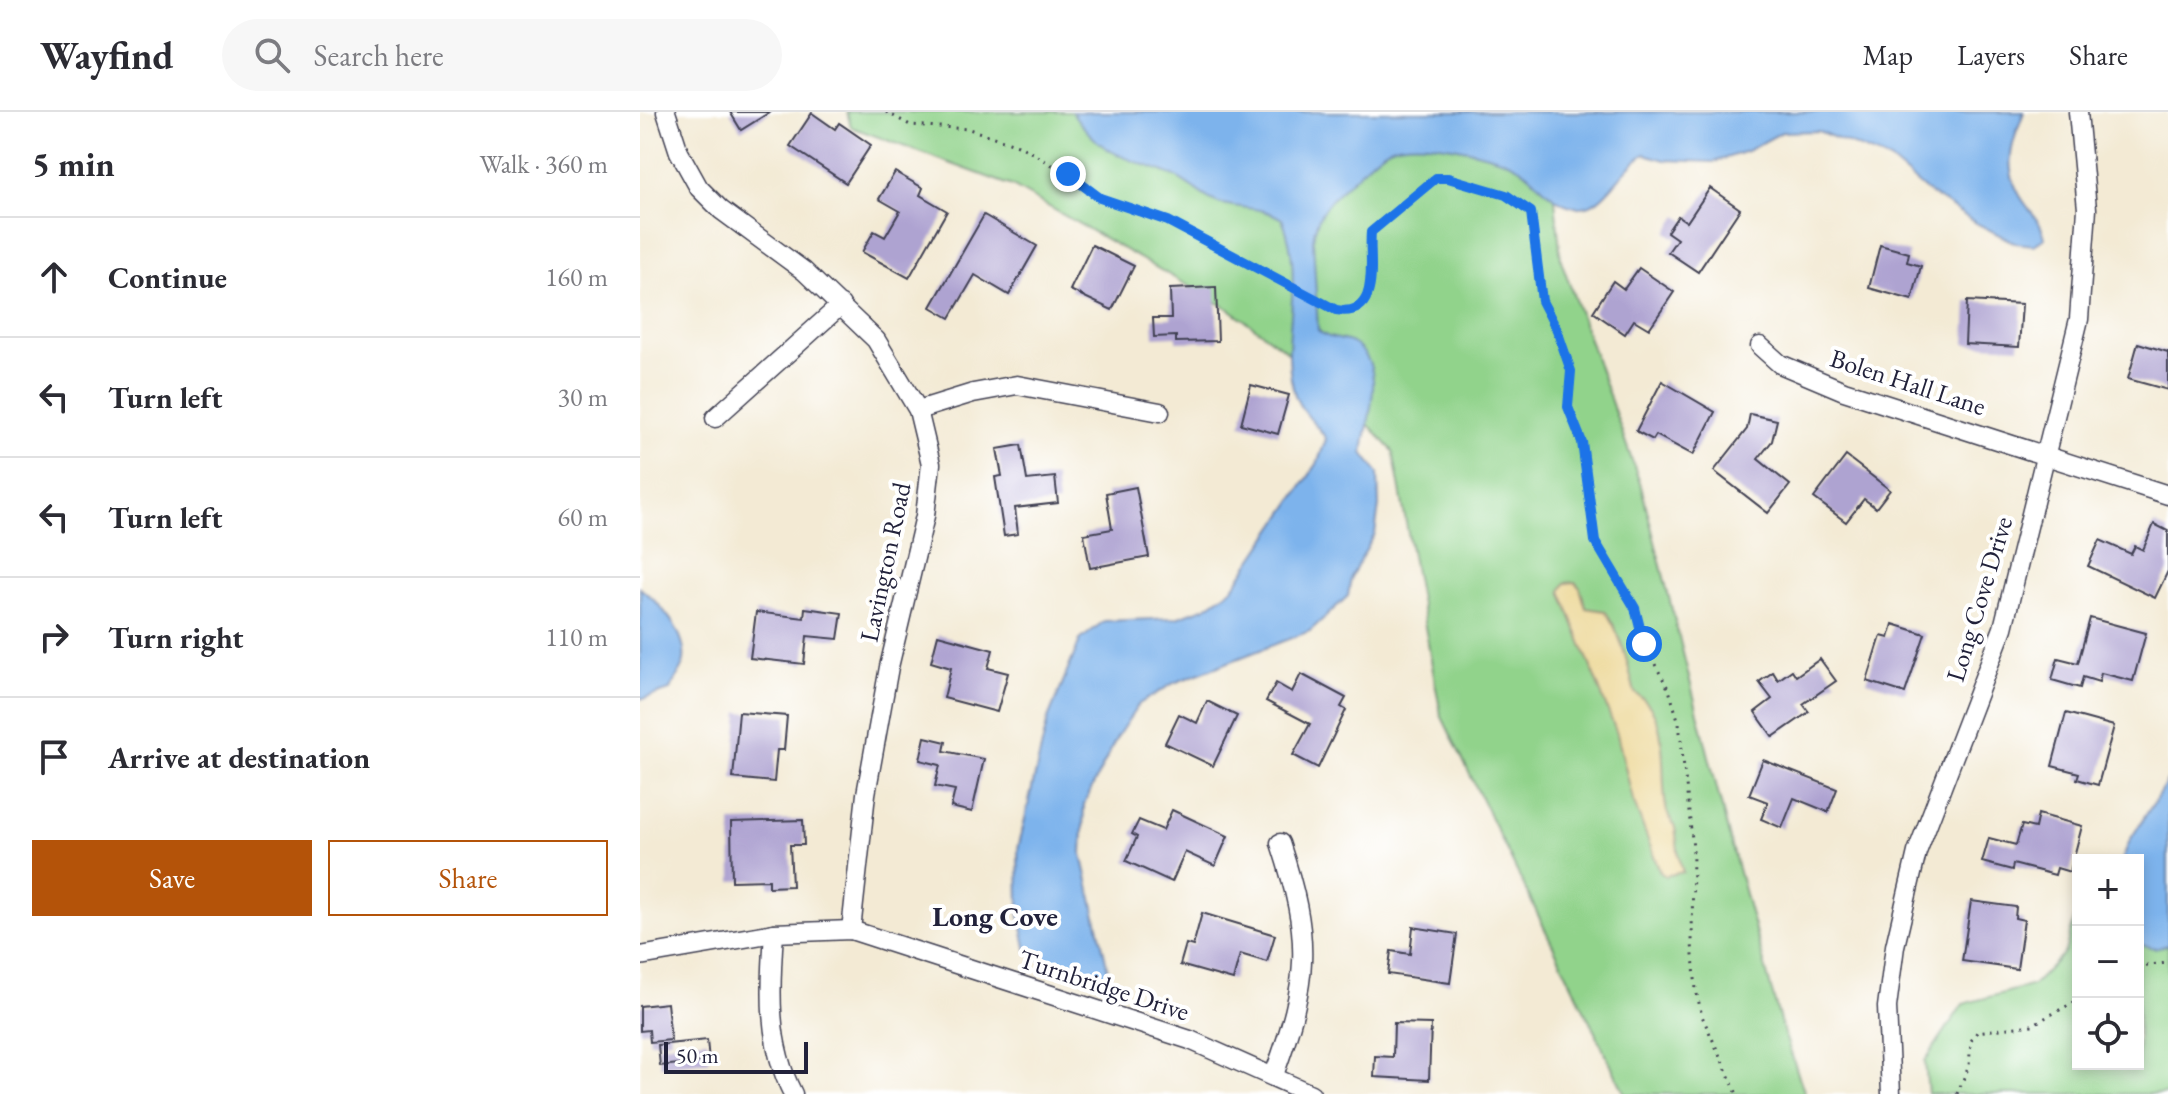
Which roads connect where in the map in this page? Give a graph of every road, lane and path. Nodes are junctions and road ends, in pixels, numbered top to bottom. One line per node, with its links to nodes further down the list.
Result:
1 (666, 112): 4 (street, Lavington Road)
2 (886, 112): 21 (path)
3 (2078, 112): 9 (street, Long Cove Drive)
4 (841, 305): 6 (street, Lavington Road); 8 (street)
5 (1760, 346): 9 (street, Bolen Hall Lane)
6 (918, 410): 7 (street); 12 (street, Lavington Road)
7 (1160, 412)
8 (715, 418)
9 (2048, 454): 10 (street, Bolen Hall Lane); 22 (street, Long Cove Drive)
10 (2168, 495)
11 (1280, 843): 18 (street)
12 (851, 930): 13 (street, Turnbridge Drive); 18 (street, Turnbridge Drive)
13 (774, 933): 14 (street, Turnbridge Drive); 19 (street)
14 (640, 956)
15 (2168, 963): 16 (path)
16 (2144, 965)
17 (2072, 1003): 23 (path)
18 (1274, 1075): 20 (street, Turnbridge Drive)
19 (793, 1094)
20 (1311, 1094)
21 (1737, 1094)
22 (1891, 1094)
23 (1957, 1094)

